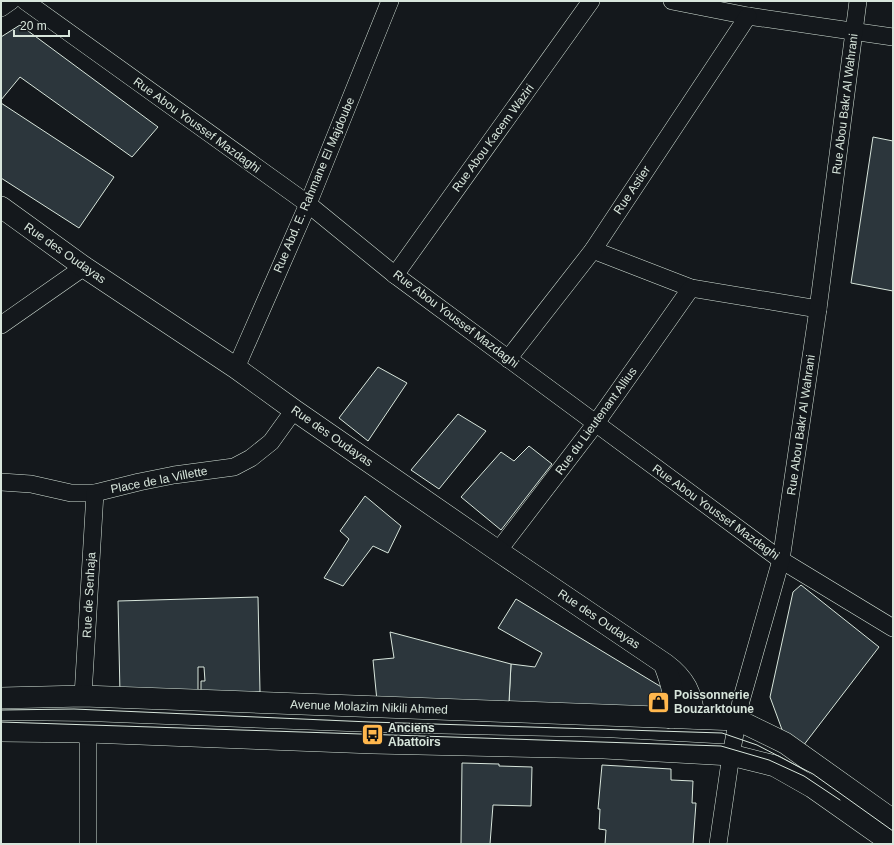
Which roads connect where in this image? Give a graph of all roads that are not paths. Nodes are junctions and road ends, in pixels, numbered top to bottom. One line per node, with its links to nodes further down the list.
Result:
1 (11, 1): 7 (street)
2 (24, 1): 11 (street, Rue Abou Youssef Mazdaghi)
3 (390, 1): 11 (street, Rue Abd. E. Rahmane El Majdoube)
4 (591, 1): 15 (street, Rue Abou Kacem Waziri)
5 (672, 1): 8 (street)
6 (858, 1): 9 (street, Rue Abou Bakr Al Wahrani)
7 (1, 8)
8 (748, 16): 9 (street); 13 (street, Rue Astier)
9 (854, 32): 10 (street); 17 (street, Rue Abou Bakr Al Wahrani)
10 (893, 37)
11 (308, 204): 15 (street, Rue Abou Youssef Mazdaghi); 20 (street, Rue Abd. E. Rahmane El Majdoube)
12 (1, 207): 14 (street, Rue des Oudayas)
13 (593, 250): 16 (street); 19 (street, Rue Astier)
14 (84, 267): 18 (street); 20 (street, Rue des Oudayas)
15 (395, 275): 19 (street, Rue Abou Youssef Mazdaghi)
16 (691, 288): 17 (street); 22 (street, Rue du Lieutenant Allius)
17 (818, 309): 26 (street, Rue Abou Bakr Al Wahrani)
18 (1, 325)
19 (508, 358): 22 (street, Rue Abou Youssef Mazdaghi)
20 (236, 368): 21 (street, Rue des Oudayas)
21 (294, 410): 24 (street, Place de la Villette); 25 (street, Rue des Oudayas)
22 (596, 423): 25 (street, Rue du Lieutenant Allius); 26 (street, Rue Abou Youssef Mazdaghi)
23 (1, 482): 24 (street, Place de la Villette)
24 (95, 493): 29 (street, Rue de Senhaja)
25 (498, 551): 28 (street, Rue des Oudayas)
26 (781, 560): 27 (street, Rue Abou Youssef Mazdaghi); 33 (street, Rue Abou Bakr Al Wahrani)
27 (893, 628)
28 (664, 664): 31 (street); 32 (street, Rue des Oudayas)
29 (83, 696): 30 (street, Avenue Molazim Nikili Ahmed); 31 (street, Avenue Molazim Nikili Ahmed)
30 (1, 698)
31 (671, 718): 32 (street, Avenue Molazim Nikili Ahmed)
32 (694, 718): 33 (street, Avenue Molazim Nikili Ahmed)
33 (738, 720): 36 (street, Rue Abou Bakr Al Wahrani); 37 (street)
34 (1, 732): 35 (street)
35 (88, 732): 36 (street); 38 (street)
36 (731, 755): 39 (street, Rue Abou Bakr Al Wahrani); 40 (street)
37 (893, 820)
38 (88, 844)
39 (718, 844)
40 (893, 844)

